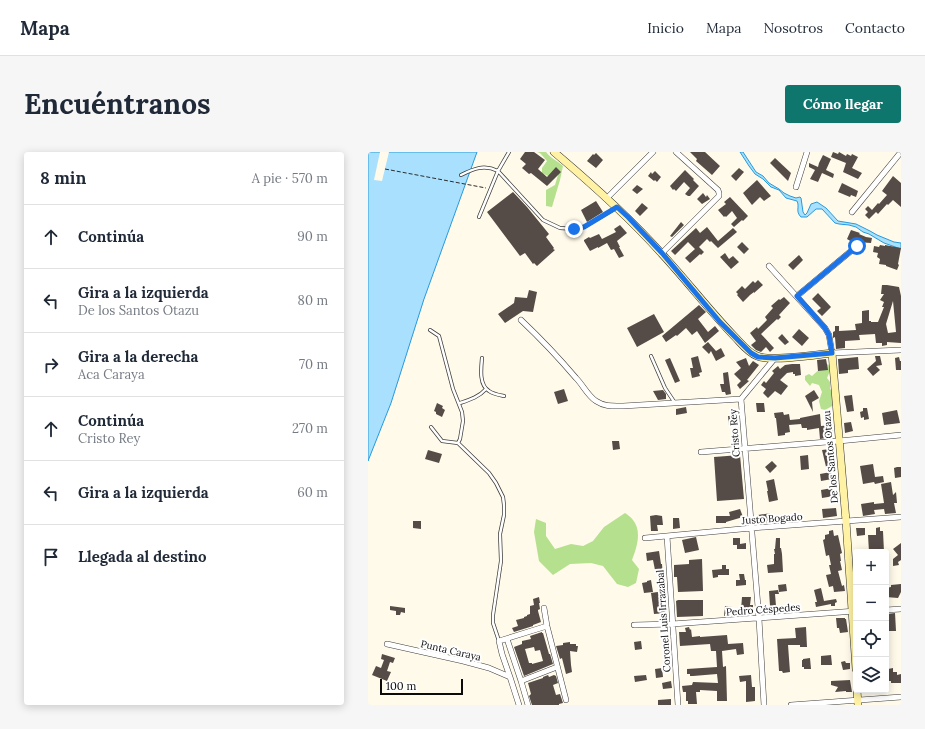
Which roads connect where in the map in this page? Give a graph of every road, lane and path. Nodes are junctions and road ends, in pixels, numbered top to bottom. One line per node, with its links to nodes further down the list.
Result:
1 (509, 152): 8 (lane)
2 (554, 152): 12 (street)
3 (653, 152): 12 (street)
4 (676, 152): 17 (street)
5 (806, 152): 10 (street)
6 (901, 152): 14 (street)
7 (385, 169): 11 (path)
8 (498, 171): 9 (lane); 13 (lane); 15 (lane)
9 (461, 175)
10 (796, 187)
11 (486, 188)
12 (607, 198): 13 (street)
13 (617, 207): 17 (street)
14 (852, 212)
15 (479, 217)
16 (857, 246): 19 (street)
17 (662, 253): 26 (street)
18 (769, 266): 19 (street, De los Santos Otazu)
19 (797, 296): 23 (street, De los Santos Otazu)
20 (521, 320): 31 (street)
21 (430, 330): 30 (lane)
22 (901, 350): 23 (street)
23 (832, 353): 26 (street); 34 (street, De los Santos Otazu)
24 (651, 356): 31 (lane)
25 (482, 358): 27 (lane)
26 (775, 358): 29 (street, Cristo Rey)
27 (486, 389): 28 (lane); 30 (lane)
28 (504, 396)
29 (741, 399): 31 (street); 36 (street, Cristo Rey)
30 (460, 403): 35 (lane)
31 (675, 403)
32 (431, 427): 35 (lane)
33 (901, 435): 34 (street)
34 (839, 441): 36 (street); 39 (street, De los Santos Otazu)
35 (458, 443): 54 (lane)
36 (745, 448): 37 (street); 40 (street, Cristo Rey)
37 (701, 452)
38 (901, 517): 39 (street, Justo Bogado)
39 (846, 521): 40 (street, Justo Bogado); 43 (street, De los Santos Otazu)
40 (752, 528): 41 (street, Justo Bogado); 48 (street, Cristo Rey)
41 (667, 536): 42 (street, Justo Bogado); 50 (street, Coronel Luis Irrazabal)
42 (645, 538)
43 (853, 600)
44 (544, 608): 52 (street)
45 (901, 609): 46 (street)
46 (889, 610)
47 (853, 611): 48 (street, Pedro Céspedes)
48 (759, 619): 50 (street, Pedro Céspedes); 66 (street, Cristo Rey)
49 (854, 621): 56 (street, De los Santos Otazu)
50 (672, 624): 51 (street, Pedro Céspedes); 65 (street, Coronel Luis Irrazabal)
51 (634, 625)
52 (547, 626): 53 (street); 57 (street)
53 (507, 639): 54 (street); 59 (street)
54 (499, 641): 58 (street)
55 (387, 644): 58 (street, Punta Caraya)
56 (856, 657)
57 (557, 667): 59 (street); 61 (street)
58 (510, 677): 63 (street)
59 (521, 681): 64 (street)
60 (901, 697): 62 (street)
61 (566, 700)
62 (858, 703): 67 (street)
63 (519, 705)
64 (528, 705)
65 (678, 705)
66 (764, 705)
67 (791, 705)

